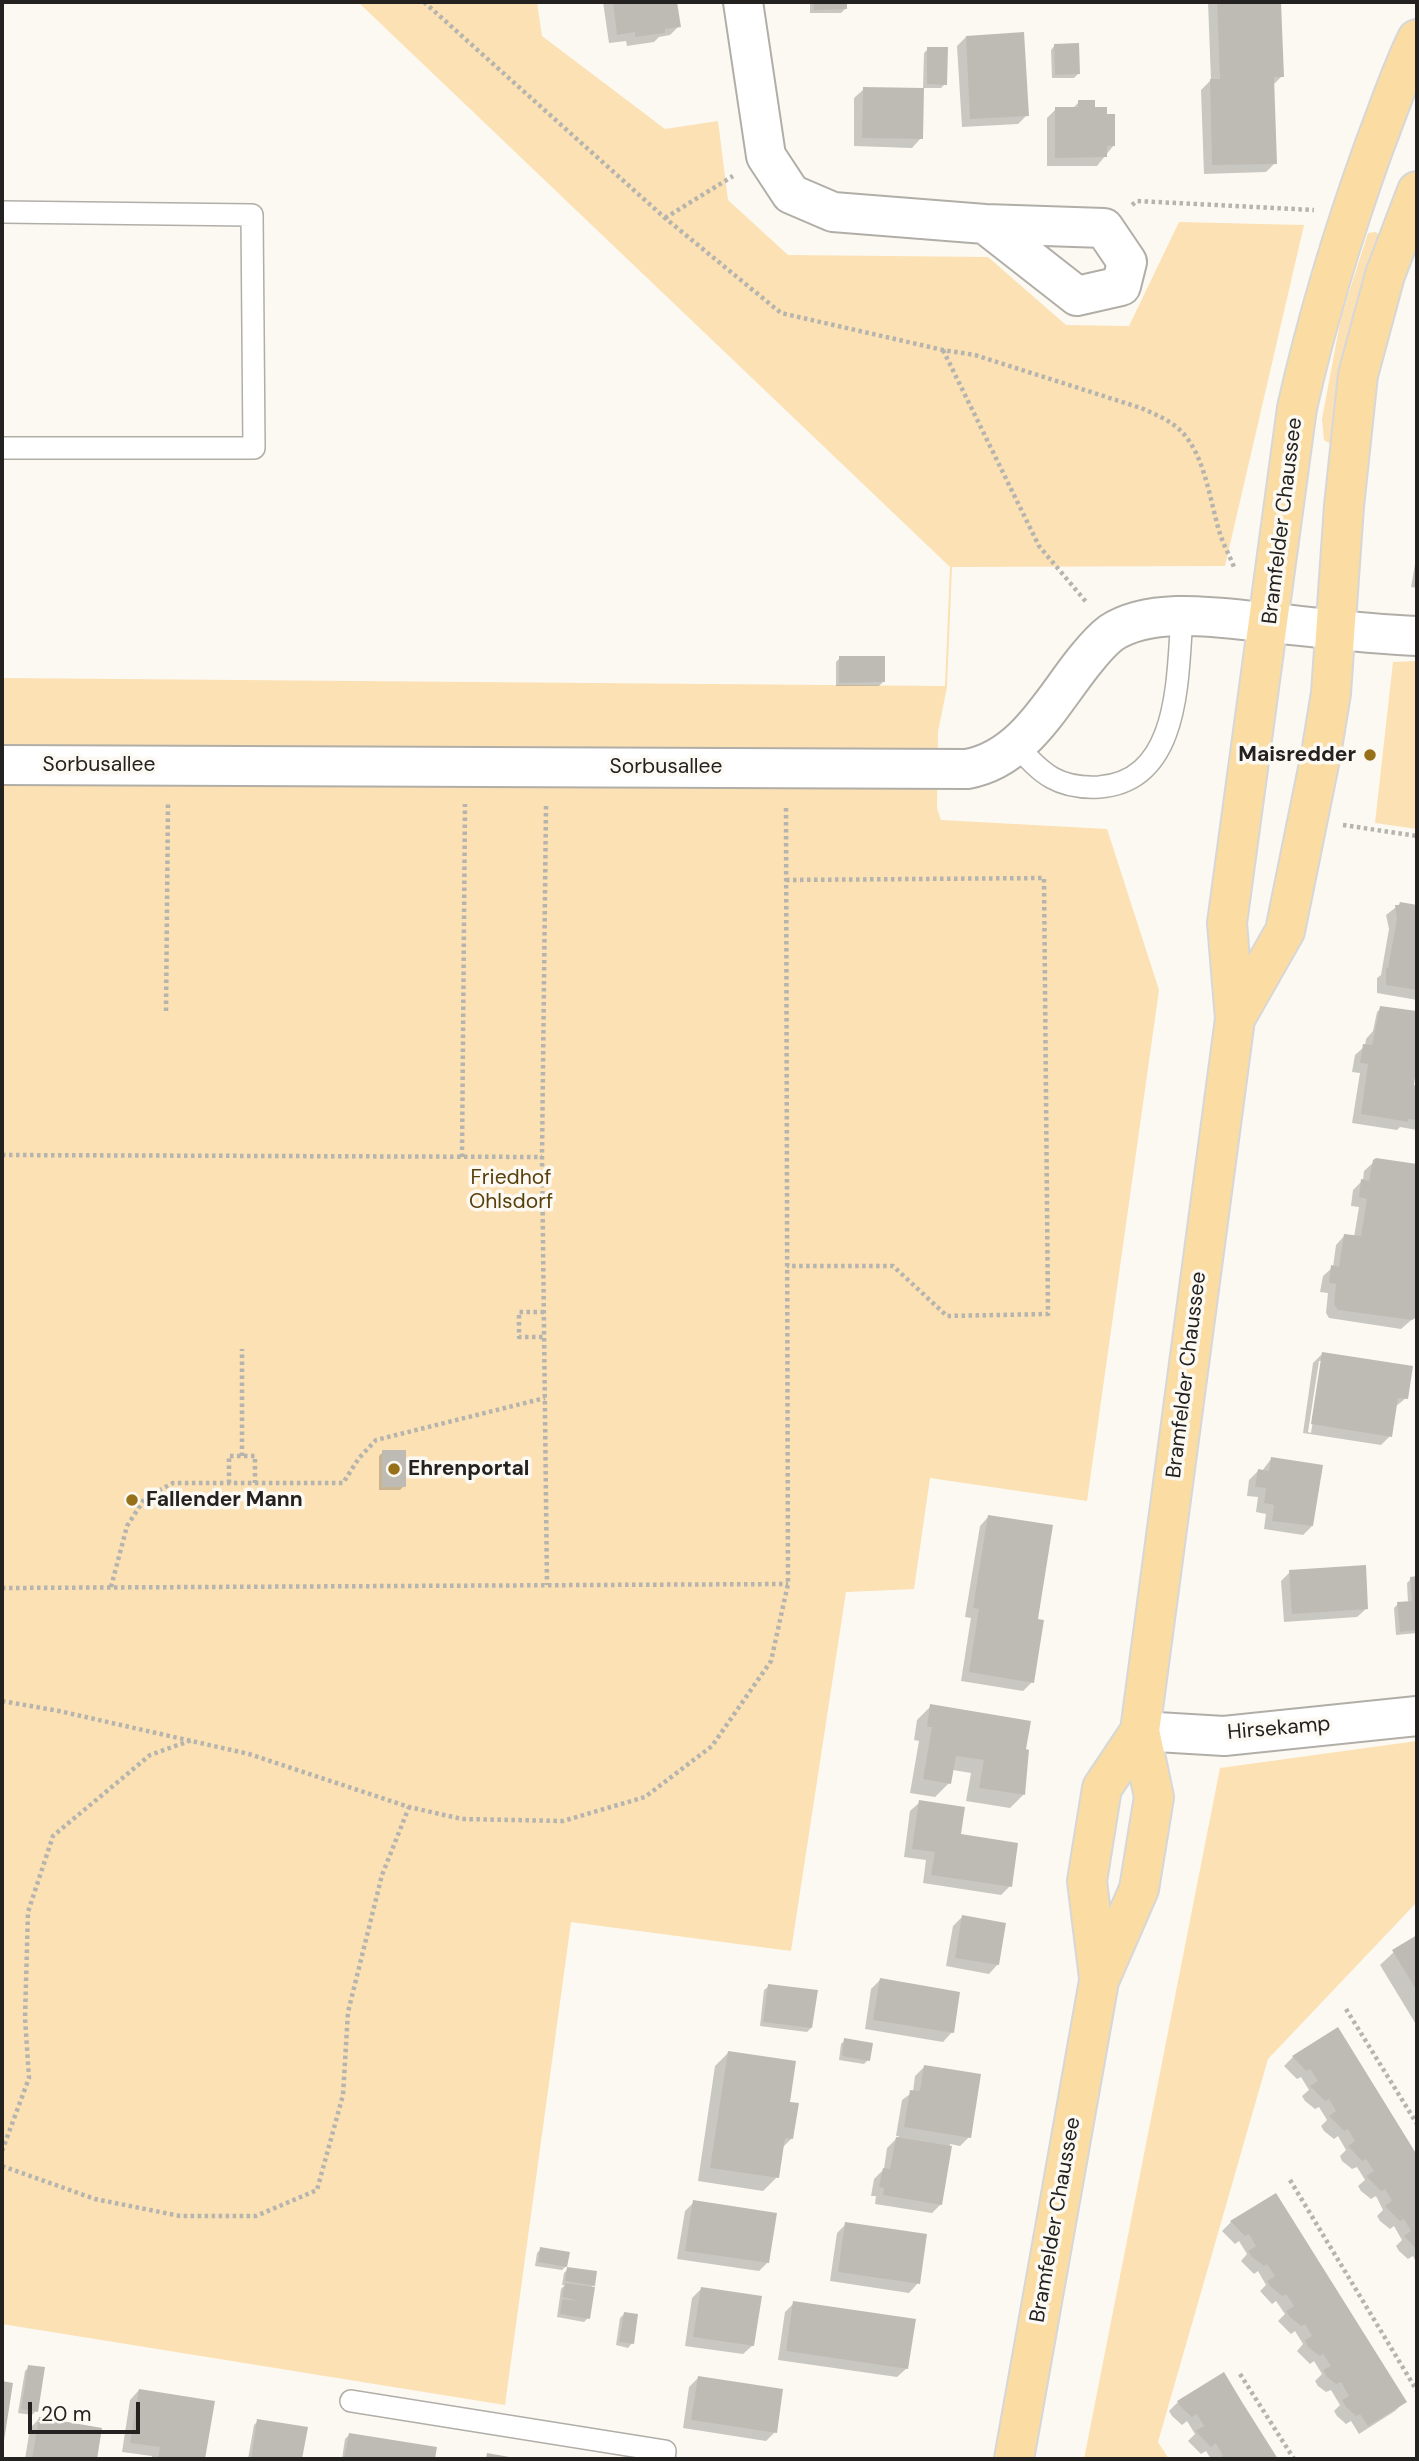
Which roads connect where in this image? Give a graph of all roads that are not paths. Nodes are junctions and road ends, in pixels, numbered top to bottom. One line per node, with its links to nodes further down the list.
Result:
1 (743, 2): 5 (street)
2 (1417, 39): 8 (main road, Bramfelder Chaussee)
3 (1417, 191): 9 (main road, Bramfelder Chaussee)
4 (2, 212): 6 (lane)
5 (985, 224): 5 (street)
6 (2, 448)
7 (1182, 617): 8 (street, Sorbusallee); 11 (street, Sorbusallee); 11 (lane)
8 (1269, 623): 9 (street, Sorbusallee); 13 (main road, Bramfelder Chaussee)
9 (1336, 629): 10 (street); 13 (main road, Bramfelder Chaussee)
10 (1417, 636)
11 (1017, 746): 12 (street, Sorbusallee)
12 (2, 765)
13 (1235, 1020): 15 (main road, Bramfelder Chaussee)
14 (1417, 1716): 15 (street, Hirsekamp)
15 (1140, 1731): 16 (main road, Bramfelder Chaussee); 16 (main road, Bramfelder Chaussee)
16 (1099, 1981): 19 (main road, Bramfelder Chaussee)
17 (351, 2401): 18 (lane)
18 (664, 2459)
19 (1014, 2459)

